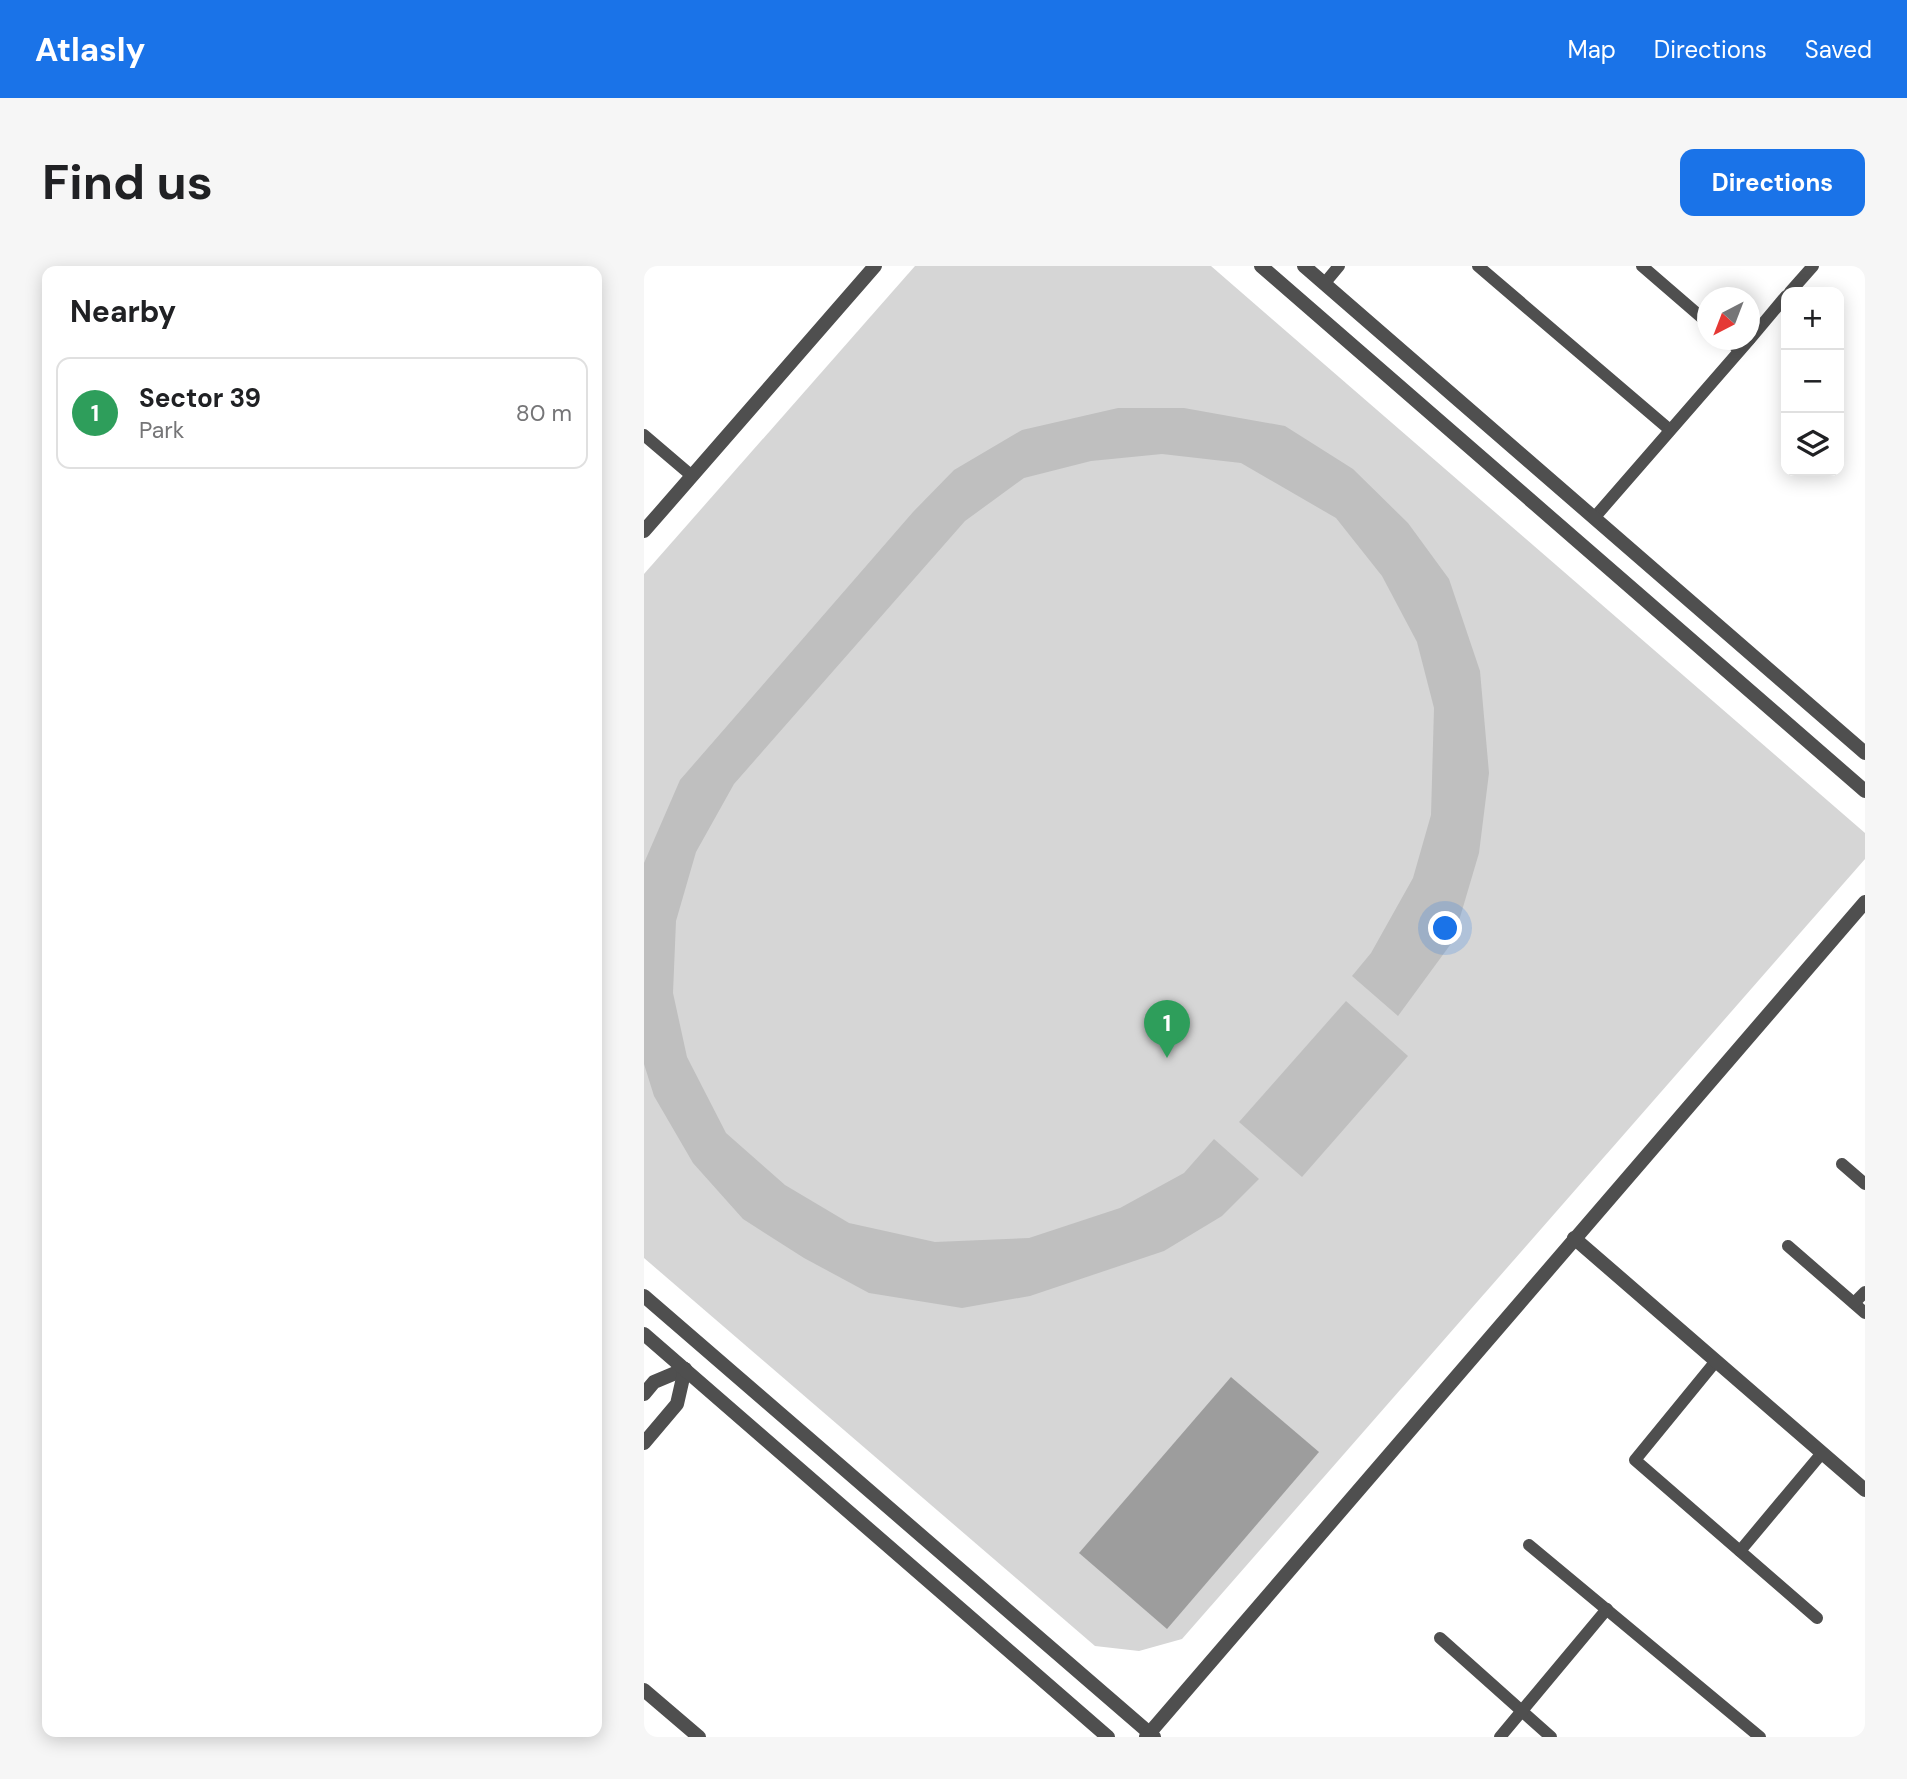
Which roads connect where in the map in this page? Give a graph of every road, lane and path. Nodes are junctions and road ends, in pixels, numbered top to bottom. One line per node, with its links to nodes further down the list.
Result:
1 (875, 266): 16 (street)
2 (1261, 266): 20 (street)
3 (1304, 266): 8 (street)
4 (1339, 266): 8 (lane)
5 (1478, 266): 14 (lane)
6 (1642, 266): 11 (lane)
7 (1810, 267): 9 (lane)
8 (1324, 284): 17 (street)
9 (1794, 287)
10 (1781, 302): 12 (lane)
11 (1697, 314)
12 (1760, 326)
13 (1740, 350): 14 (lane)
14 (1670, 430): 17 (lane)
15 (644, 435): 16 (lane)
16 (692, 476): 18 (street)
17 (1594, 518): 19 (street)
18 (644, 531)
19 (1865, 753)
20 (1865, 791)
21 (1865, 902): 24 (street)
22 (1842, 1164): 23 (lane)
23 (1865, 1184)
24 (1574, 1238): 31 (street); 44 (street)
25 (1788, 1246): 28 (lane)
26 (1865, 1292): 28 (lane)
27 (644, 1296): 44 (street)
28 (1854, 1303): 29 (lane)
29 (1865, 1313)
30 (644, 1334): 32 (street)
31 (1716, 1361): 35 (street); 38 (lane)
32 (685, 1369): 33 (street); 34 (street); 46 (street)
33 (644, 1394)
34 (644, 1443)
35 (1822, 1453): 36 (street); 38 (lane)
36 (1865, 1490)
37 (1529, 1545): 39 (lane)
38 (1740, 1552): 40 (lane)
39 (1607, 1609): 43 (lane); 49 (lane)
40 (1817, 1618)
41 (1440, 1638): 43 (lane)
42 (644, 1690): 45 (street)
43 (1521, 1711): 47 (lane); 48 (lane)
44 (1150, 1736)
45 (699, 1737)
46 (1108, 1737)
47 (1500, 1737)
48 (1551, 1737)
49 (1760, 1737)

